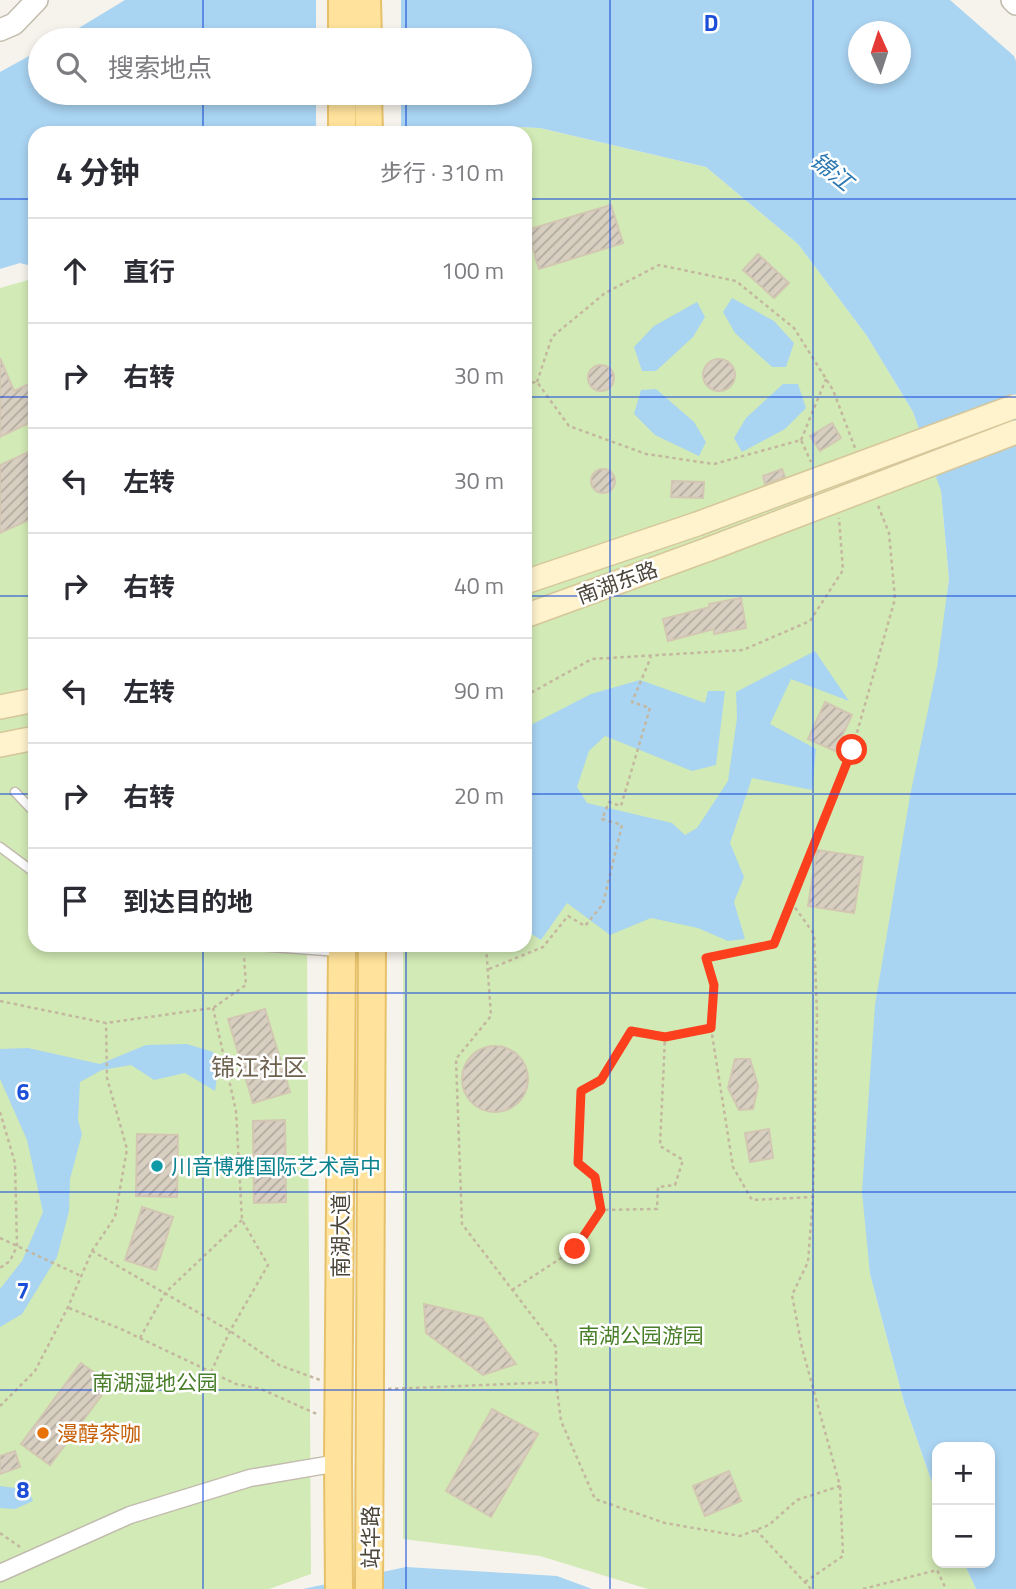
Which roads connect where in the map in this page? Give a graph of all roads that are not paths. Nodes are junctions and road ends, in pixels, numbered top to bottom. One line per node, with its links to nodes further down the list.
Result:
1 (37, 0): 8 (street)
2 (342, 0): 6 (main road)
3 (367, 0): 7 (main road)
4 (1012, 0): 5 (street)
5 (1016, 4)
6 (342, 28)
7 (368, 28)
8 (0, 30)
9 (342, 105): 11 (main road)
10 (368, 105): 12 (main road)
11 (342, 126)
12 (369, 126)
13 (1016, 406): 15 (main road, 南湖东路, bridge)
14 (1016, 432): 16 (main road, 南湖东路, bridge)
15 (532, 580)
16 (532, 613)
17 (28, 702): 18 (main road)
18 (0, 707)
19 (28, 739): 20 (main road)
20 (0, 745)
21 (15, 792): 22 (lane)
22 (28, 806)
23 (0, 847): 24 (lane)
24 (28, 865)
25 (342, 952): 27 (main road, 南湖大道)
26 (372, 952): 28 (main road, 南湖大道)
27 (338, 1474): 29 (street); 30 (main road, 站华路)
28 (370, 1486): 31 (main road, 站华路)
29 (0, 1573)
30 (340, 1589)
31 (369, 1589)

